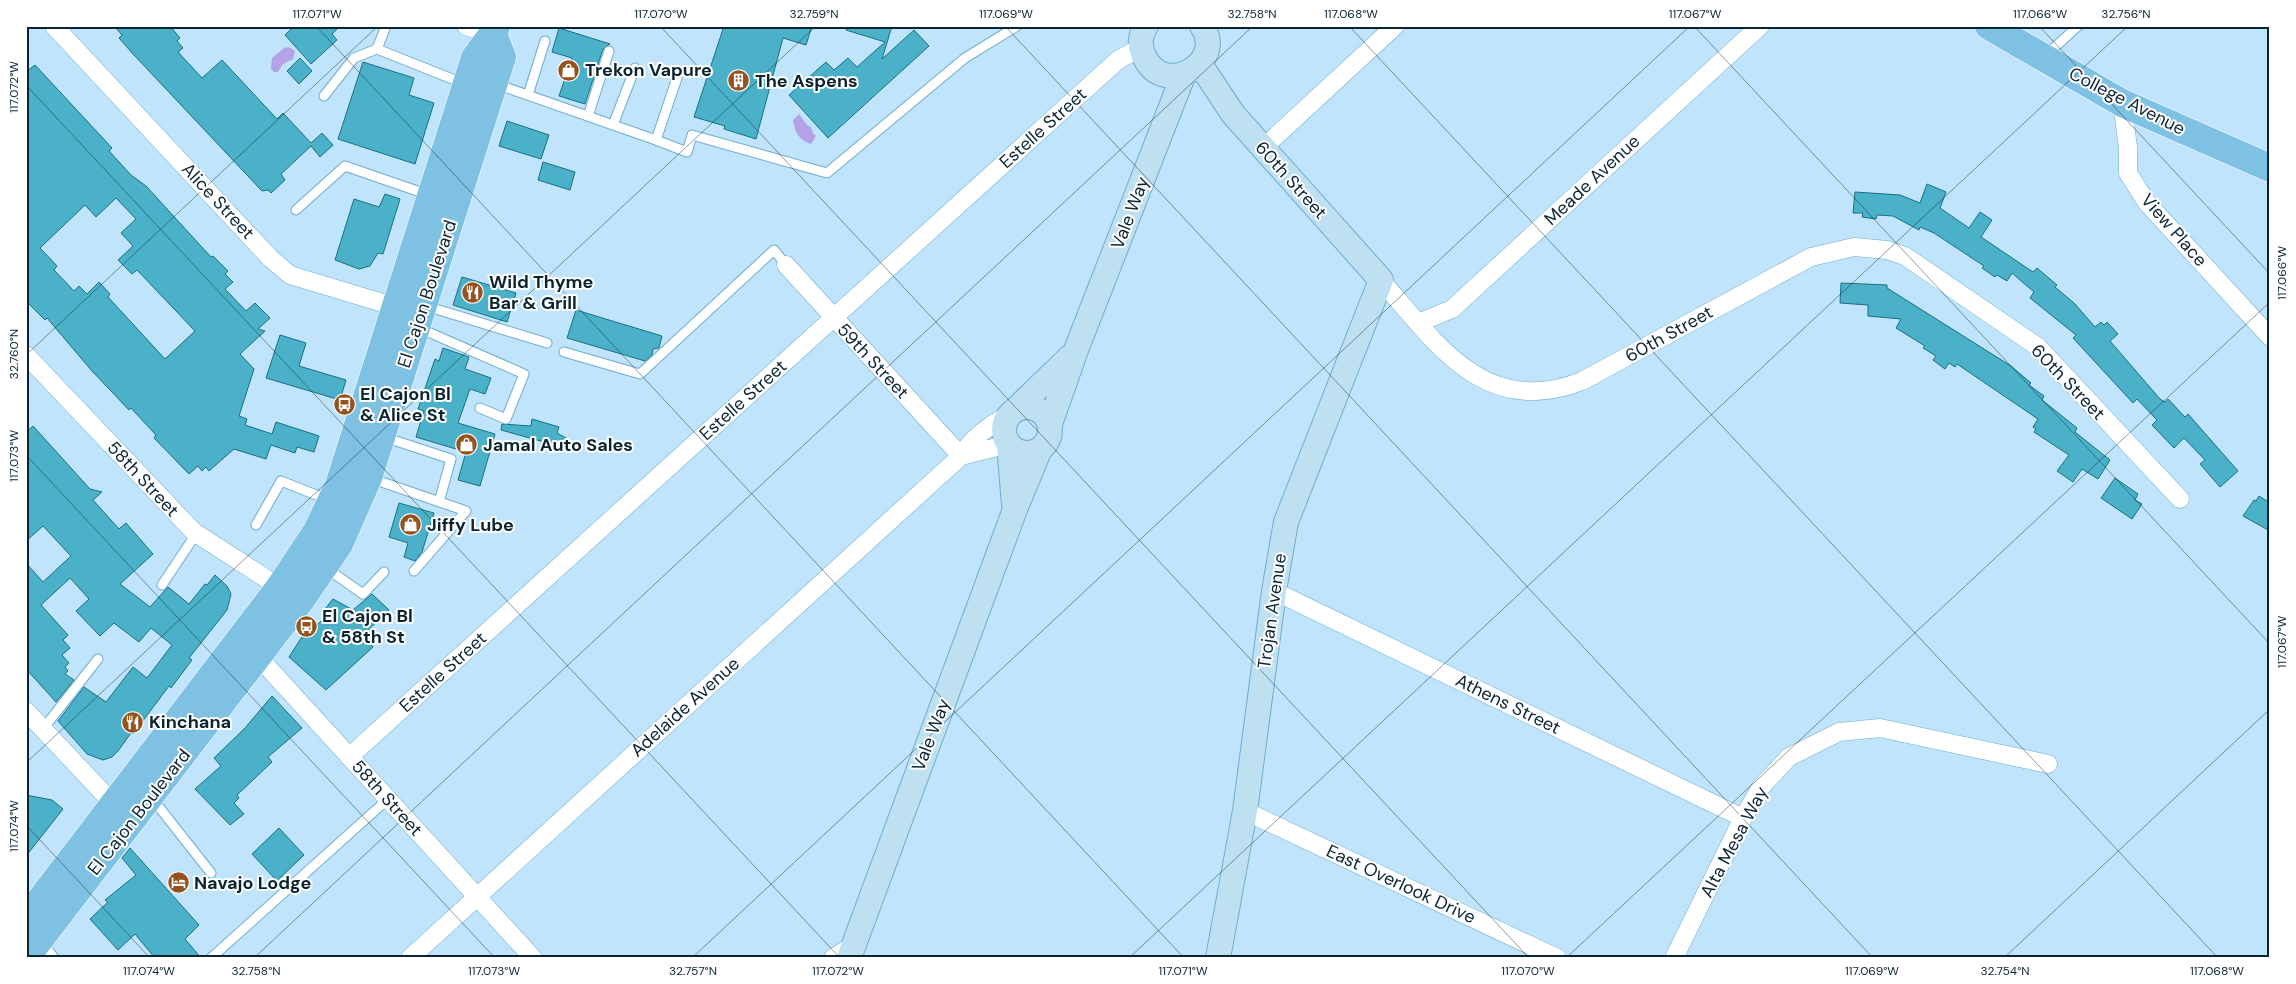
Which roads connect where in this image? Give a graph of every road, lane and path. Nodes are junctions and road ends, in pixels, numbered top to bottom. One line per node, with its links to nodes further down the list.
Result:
1 (54, 26): 32 (street, Alice Street)
2 (386, 26): 13 (lane)
3 (466, 26): 10 (street)
4 (1017, 26): 25 (lane)
5 (1202, 26): 17 (street)
6 (1395, 26): 26 (street)
7 (1760, 26): 34 (street, Meade Avenue)
8 (1989, 26): 15 (main road, College Avenue)
9 (2078, 26): 15 (lane)
10 (495, 30): 19 (main road, El Cajon Boulevard)
11 (1143, 37): 17 (street); 33 (street, Estelle Street)
12 (545, 41): 20 (lane)
13 (377, 49): 19 (lane); 21 (lane)
14 (609, 51): 23 (lane)
15 (2043, 58): 22 (main road, College Avenue)
16 (635, 68): 24 (lane)
17 (1192, 70): 26 (street, 60th Street); 37 (street, Vale Way)
18 (677, 78): 25 (lane)
19 (480, 84): 20 (lane); 28 (main road, El Cajon Boulevard); 32 (main road, El Cajon Boulevard)
20 (528, 95): 23 (lane)
21 (324, 96)
22 (2122, 103): 27 (main road, College Avenue); 35 (street, View Place)
23 (588, 116): 24 (lane)
24 (613, 124): 25 (lane)
25 (656, 140)
26 (1262, 149): 31 (street, 60th Street)
27 (2270, 168)
28 (432, 196): 29 (lane); 32 (main road, El Cajon Boulevard)
29 (296, 210)
30 (786, 265): 33 (street, 59th Street); 38 (lane)
31 (1381, 280): 34 (street, 60th Street); 58 (street, Trojan Avenue)
32 (414, 314): 36 (lane); 40 (lane); 43 (main road, El Cajon Boulevard); 49 (main road, El Cajon Boulevard)
33 (834, 318): 46 (street, 59th Street); 64 (street, Estelle Street)
34 (1418, 323): 48 (street, 60th Street)
35 (2270, 337)
36 (547, 343)
37 (1076, 350): 41 (street, Vale Way); 42 (street, Vale Way)
38 (564, 352)
39 (26, 354): 53 (street, 58th Street)
40 (480, 408)
41 (1011, 413): 42 (street); 44 (street, Vale Way); 46 (street, Adelaide Avenue)
42 (1050, 424): 45 (street, Vale Way)
43 (381, 436): 47 (main road, El Cajon Boulevard); 50 (lane)
44 (1009, 444): 45 (street); 46 (street, Adelaide Avenue); 51 (street, Vale Way)
45 (1040, 449): 51 (street, Vale Way)
46 (961, 456): 72 (street, Adelaide Avenue)
47 (368, 478): 50 (lane); 54 (main road, El Cajon Boulevard)
48 (2180, 500)
49 (331, 502): 52 (lane); 59 (main road, El Cajon Boulevard)
50 (439, 502): 55 (lane)
51 (1014, 512): 74 (street, Vale Way)
52 (256, 525)
53 (196, 534): 57 (lane); 59 (street, 58th Street)
54 (324, 566): 56 (lane); 59 (main road, El Cajon Boulevard)
55 (414, 571)
56 (384, 572)
57 (162, 585)
58 (1274, 591): 68 (street, Trojan Avenue); 70 (street, Athens Street)
59 (290, 594): 60 (main road, El Cajon Boulevard)
60 (250, 647): 64 (street, 58th Street); 66 (main road, El Cajon Boulevard); 69 (main road, El Cajon Boulevard)
61 (98, 659): 63 (lane)
62 (27, 715): 63 (street)
63 (43, 729): 69 (street)
64 (349, 757): 67 (street, 58th Street)
65 (2048, 764): 70 (street, Alta Mesa Way)
66 (151, 797): 69 (main road, El Cajon Boulevard); 71 (lane)
67 (388, 799): 72 (street, 58th Street); 75 (lane)
68 (1245, 811): 78 (street, Trojan Avenue); 79 (street, East Overlook Drive)
69 (123, 814): 73 (main road, El Cajon Boulevard)
70 (1743, 818): 80 (street, Alta Mesa Way)
71 (211, 873)
72 (477, 896): 76 (street, Adelaide Avenue); 77 (street, 58th Street)
73 (37, 943)
74 (844, 954)
75 (211, 958)
76 (410, 958)
77 (533, 958)
78 (1218, 958)
79 (1557, 958)
80 (1674, 958)

